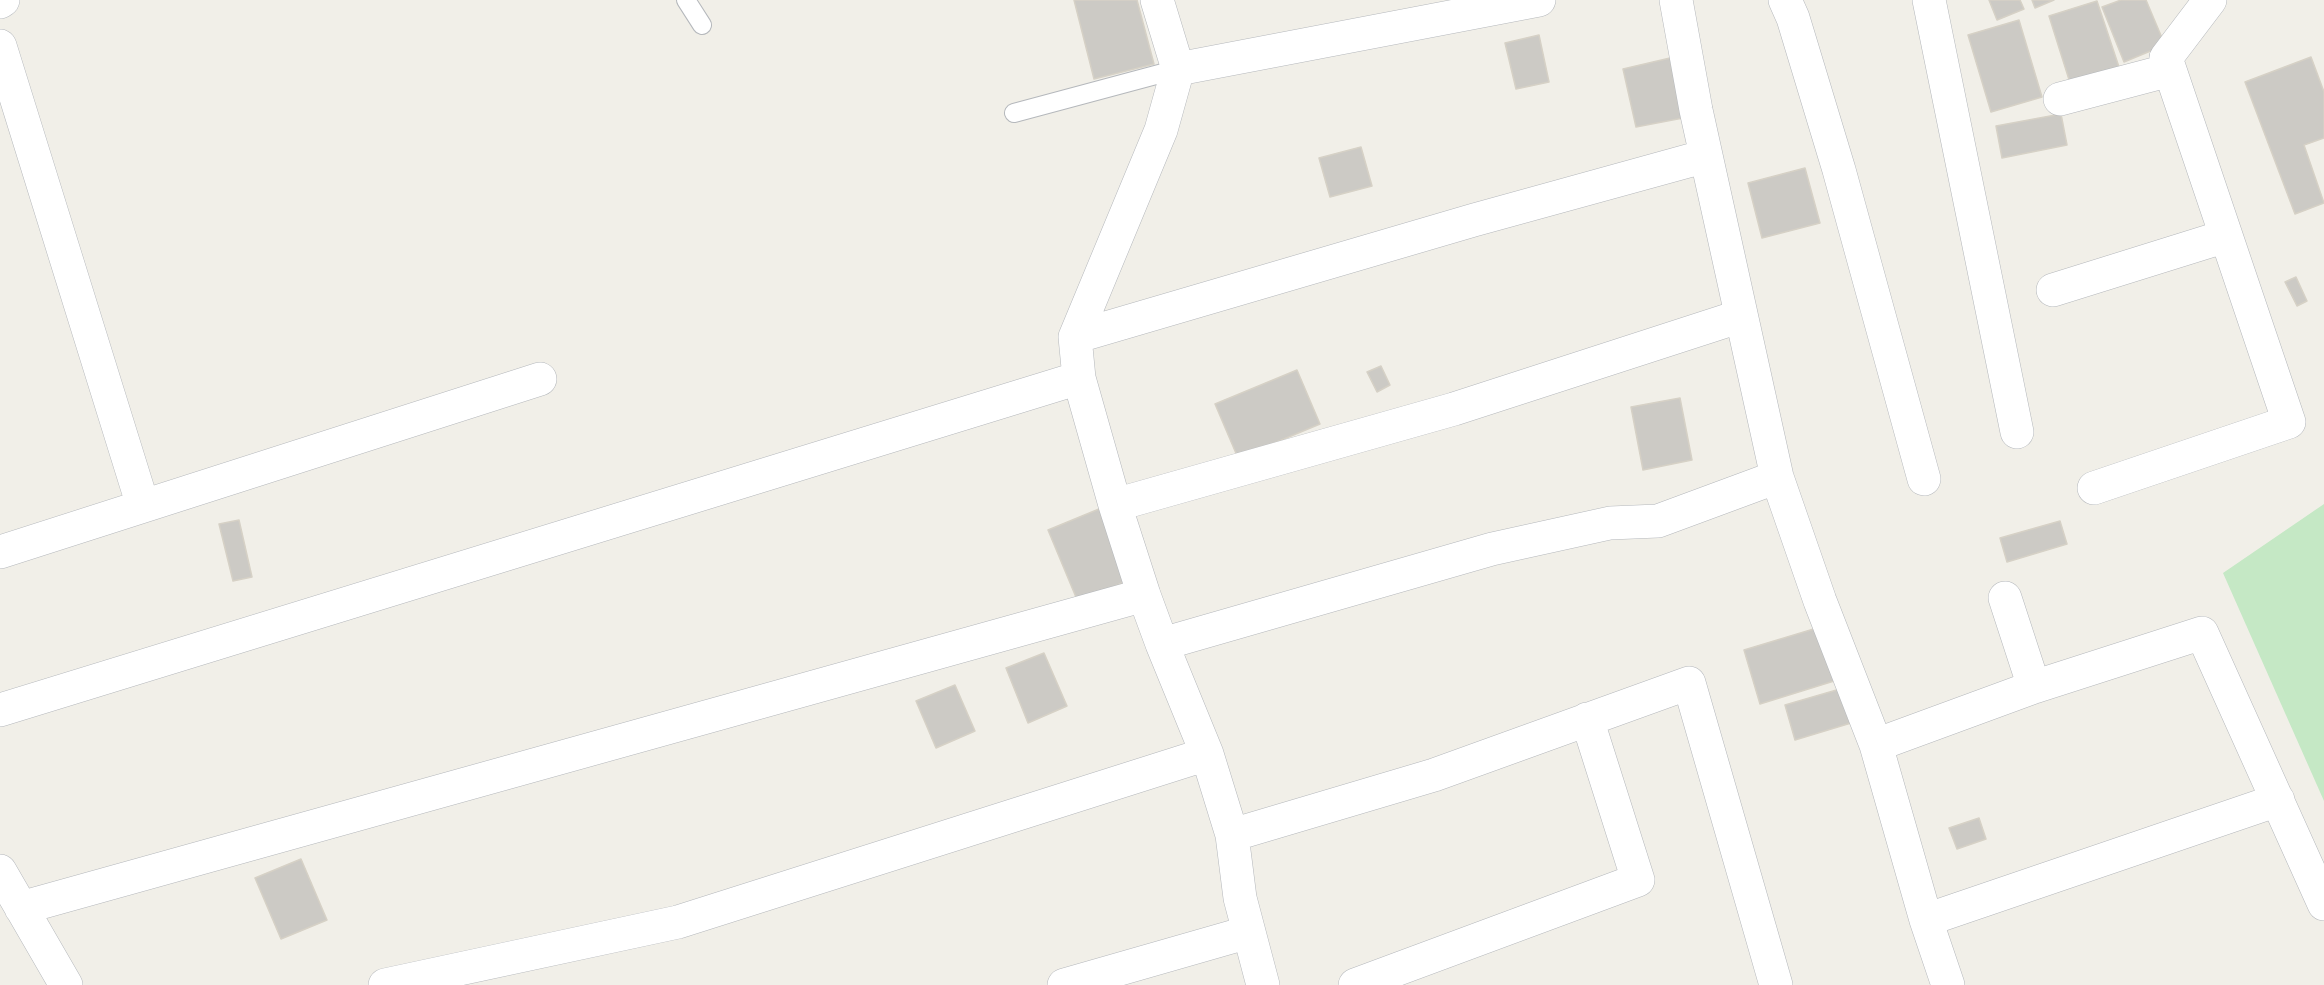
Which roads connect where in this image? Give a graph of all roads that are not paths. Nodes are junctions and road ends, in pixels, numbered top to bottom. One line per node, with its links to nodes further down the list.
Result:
1 (686, 0): 8 (lane)
2 (1157, 0): 10 (street)
3 (1539, 0): 10 (street)
4 (1676, 0): 14 (street)
5 (1785, 0): 23 (street)
6 (1929, 0): 21 (street)
7 (2210, 0): 11 (street)
8 (702, 25)
9 (0, 46): 26 (street)
10 (1178, 69): 13 (lane); 18 (street)
11 (2170, 70): 12 (street); 15 (street)
12 (2060, 99)
13 (1014, 113)
14 (1706, 156): 17 (street); 18 (street)
15 (2226, 236): 16 (street); 24 (street)
16 (2054, 291)
17 (1741, 316): 22 (street); 25 (street)
18 (1075, 337): 19 (street)
19 (1079, 378): 25 (street); 32 (street)
20 (540, 379): 26 (street)
21 (2017, 432)
22 (1777, 477): 30 (street); 34 (street)
23 (1924, 478)
24 (2094, 488)
25 (1114, 505): 28 (street)
26 (143, 506): 27 (street)
27 (0, 552)
28 (1144, 595): 30 (street); 40 (street)
29 (2005, 598): 31 (street)
30 (1162, 644): 35 (street)
31 (2034, 687): 34 (street); 36 (street)
32 (0, 710)
33 (1587, 719): 37 (street); 47 (street); 48 (street)
34 (1876, 745): 41 (street)
35 (1206, 754): 37 (street); 44 (street)
36 (2278, 800): 39 (street); 41 (street)
37 (1232, 836): 42 (street)
38 (0, 870): 40 (street)
39 (2324, 904)
40 (21, 908): 43 (street)
41 (1926, 920): 49 (street)
42 (1249, 932): 45 (street); 46 (street)
43 (66, 985)
44 (385, 985)
45 (1064, 985)
46 (1263, 985)
47 (1355, 985)
48 (1776, 985)
49 (1948, 985)

